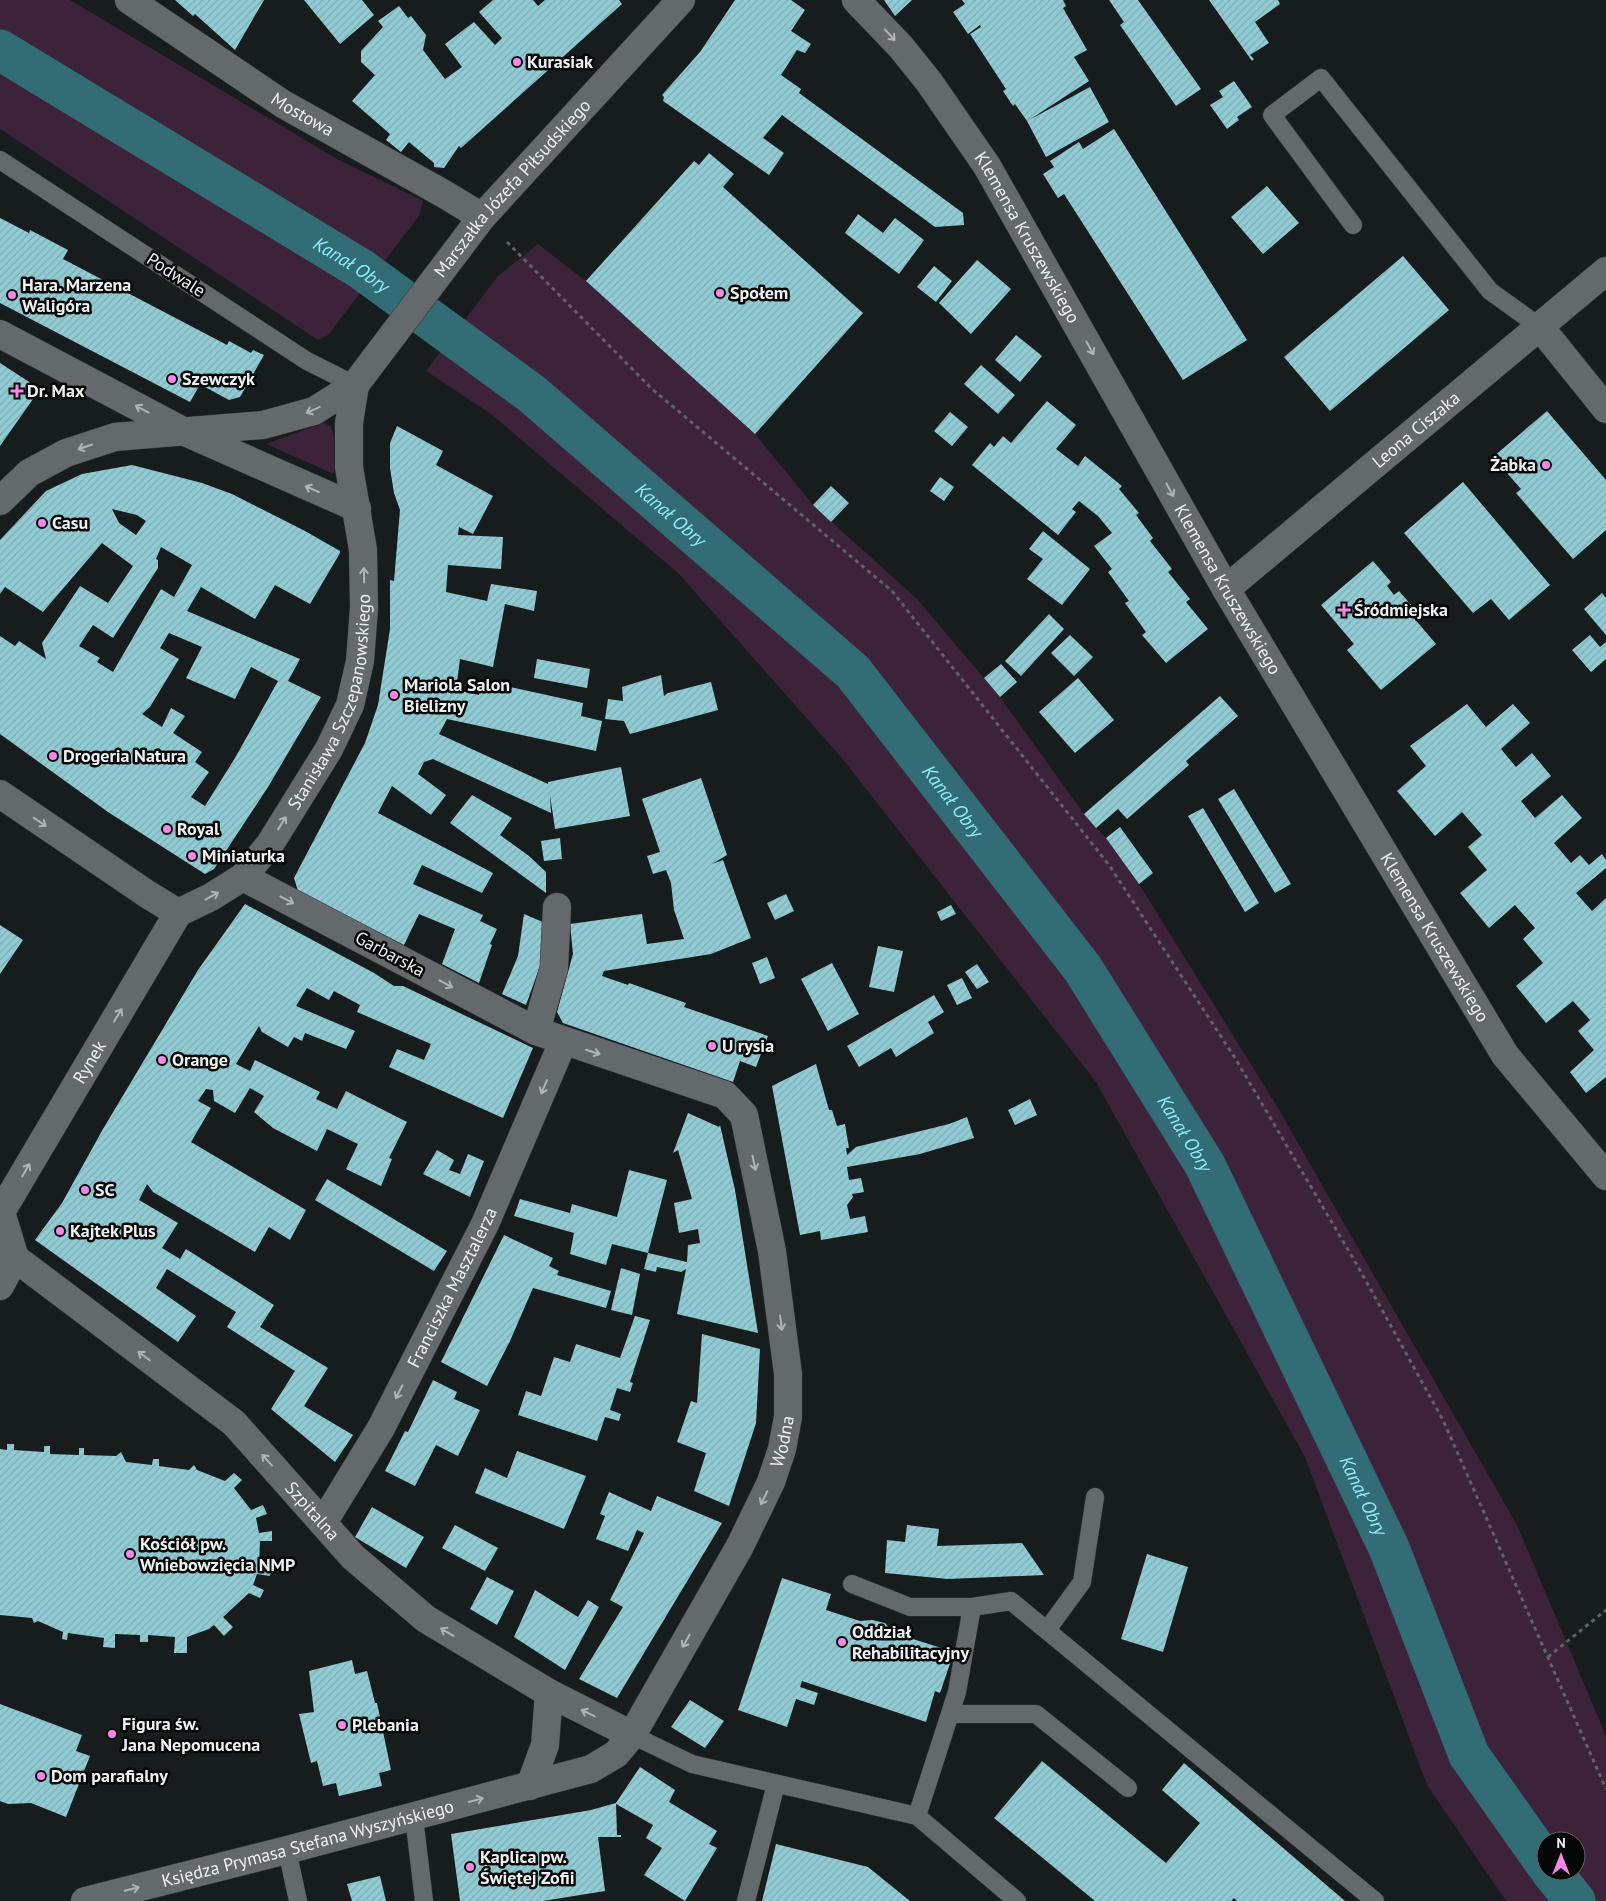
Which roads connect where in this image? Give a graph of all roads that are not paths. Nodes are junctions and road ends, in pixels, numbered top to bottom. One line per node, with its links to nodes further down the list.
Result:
1 (128, 0): 5 (street, Mostowa)
2 (681, 0): 5 (street, Marszałka Józefa Piłsudskiego)
3 (856, 0): 15 (street, Klemensa Kruszewskiego, one-way to 15)
4 (0, 160): 10 (lane, Podwale)
5 (482, 217): 10 (street, Marszałka Józefa Piłsudskiego)
6 (1353, 225): 8 (lane)
7 (1606, 271): 8 (street, Leona Ciszaka)
8 (1540, 327): 11 (street); 15 (street, Leona Ciszaka)
9 (0, 334): 12 (street, one-way to 9)
10 (362, 375): 12 (street, one-way to 12); 14 (street, Stanisława Szczepanowskiego)
11 (1606, 409)
12 (185, 432): 13 (street, one-way to 13); 14 (street, one-way to 12)
13 (0, 501)
14 (356, 508): 17 (street, Stanisława Szczepanowskiego, one-way to 14)
15 (1226, 589): 23 (street, Klemensa Kruszewskiego)
16 (0, 794): 19 (street, one-way to 19)
17 (243, 877): 19 (street, one-way to 17); 20 (street, Garbarska, one-way to 20)
18 (557, 907): 20 (street)
19 (178, 913): 24 (street, Rynek, one-way to 19)
20 (536, 1031): 21 (street, Garbarska)
21 (563, 1042): 22 (street, Garbarska, one-way to 22); 28 (street, Franciszka Masztalerza, one-way to 28)
22 (744, 1115): 34 (street, Wodna, one-way to 34)
23 (1606, 1176)
24 (1, 1212): 25 (street)
25 (15, 1258): 26 (street); 28 (street, Szpitalna, one-way to 25)
26 (0, 1286)
27 (1095, 1497): 31 (lane)
28 (323, 1523): 32 (street, Szpitalna, one-way to 28)
29 (852, 1584): 30 (lane)
30 (972, 1606): 31 (lane); 33 (lane)
31 (1047, 1630): 46 (lane)
32 (549, 1694): 34 (street, Szpitalna, one-way to 32); 36 (street)
33 (950, 1714): 37 (lane); 38 (lane)
34 (632, 1735): 35 (lane); 36 (street, Księdza Prymasa Stefana Wyszyńskiego)
35 (776, 1784): 38 (lane); 44 (lane)
36 (530, 1786): 39 (street, Księdza Prymasa Stefana Wyszyńskiego, one-way to 36)
37 (1128, 1788)
38 (917, 1816): 45 (lane)
39 (414, 1817): 40 (street, Księdza Prymasa Stefana Wyszyńskiego); 43 (lane)
40 (287, 1850): 41 (street, Księdza Prymasa Stefana Wyszyńskiego, one-way to 40); 42 (lane)
41 (85, 1901)
42 (298, 1901)
43 (424, 1901)
44 (746, 1901)
45 (1017, 1901)
46 (1375, 1901)

